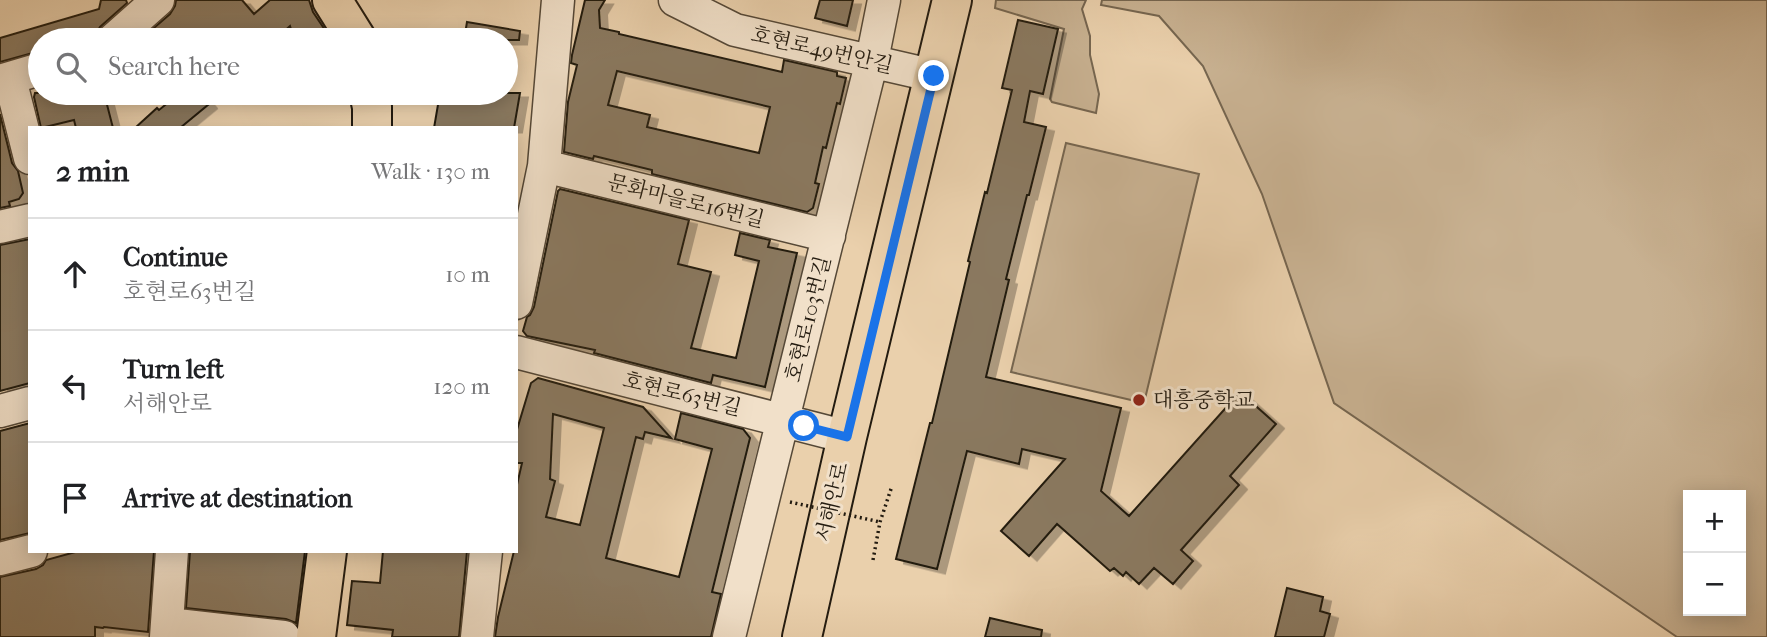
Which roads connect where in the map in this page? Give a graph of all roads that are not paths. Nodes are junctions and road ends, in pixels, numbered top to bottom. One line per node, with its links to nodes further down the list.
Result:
1 (158, 0): 7 (street)
2 (332, 0): 8 (main road)
3 (558, 0): 16 (street)
4 (675, 0): 9 (street, 호현로49번안길)
5 (884, 0): 9 (street, 호현로103번길)
6 (952, 0): 11 (main road, 서해안로)
7 (126, 28)
8 (349, 28)
9 (872, 60): 11 (street, 호현로49번안길); 19 (street, 호현로103번길)
10 (28, 73): 12 (street)
11 (934, 76): 25 (main road, 서해안로)
12 (5, 80): 15 (street)
13 (372, 105): 14 (main road)
14 (372, 126)
15 (28, 152)
16 (544, 166): 19 (street, 문화마을로16번길); 20 (street)
17 (28, 220): 18 (street)
18 (0, 227)
19 (828, 236): 24 (street, 호현로103번길)
20 (518, 293)
21 (518, 353): 24 (street, 호현로63번길)
22 (28, 404): 23 (street)
23 (0, 411)
24 (783, 419): 25 (street, 호현로63번길); 35 (street, 호현로103번길)
25 (847, 437): 36 (main road, 서해안로)
26 (28, 552): 30 (street)
27 (172, 553): 31 (street)
28 (327, 553): 33 (main road)
29 (486, 553): 34 (street)
30 (0, 559)
31 (167, 630): 32 (street)
32 (284, 637)
33 (316, 637)
34 (477, 637)
35 (729, 637)
36 (802, 637)

